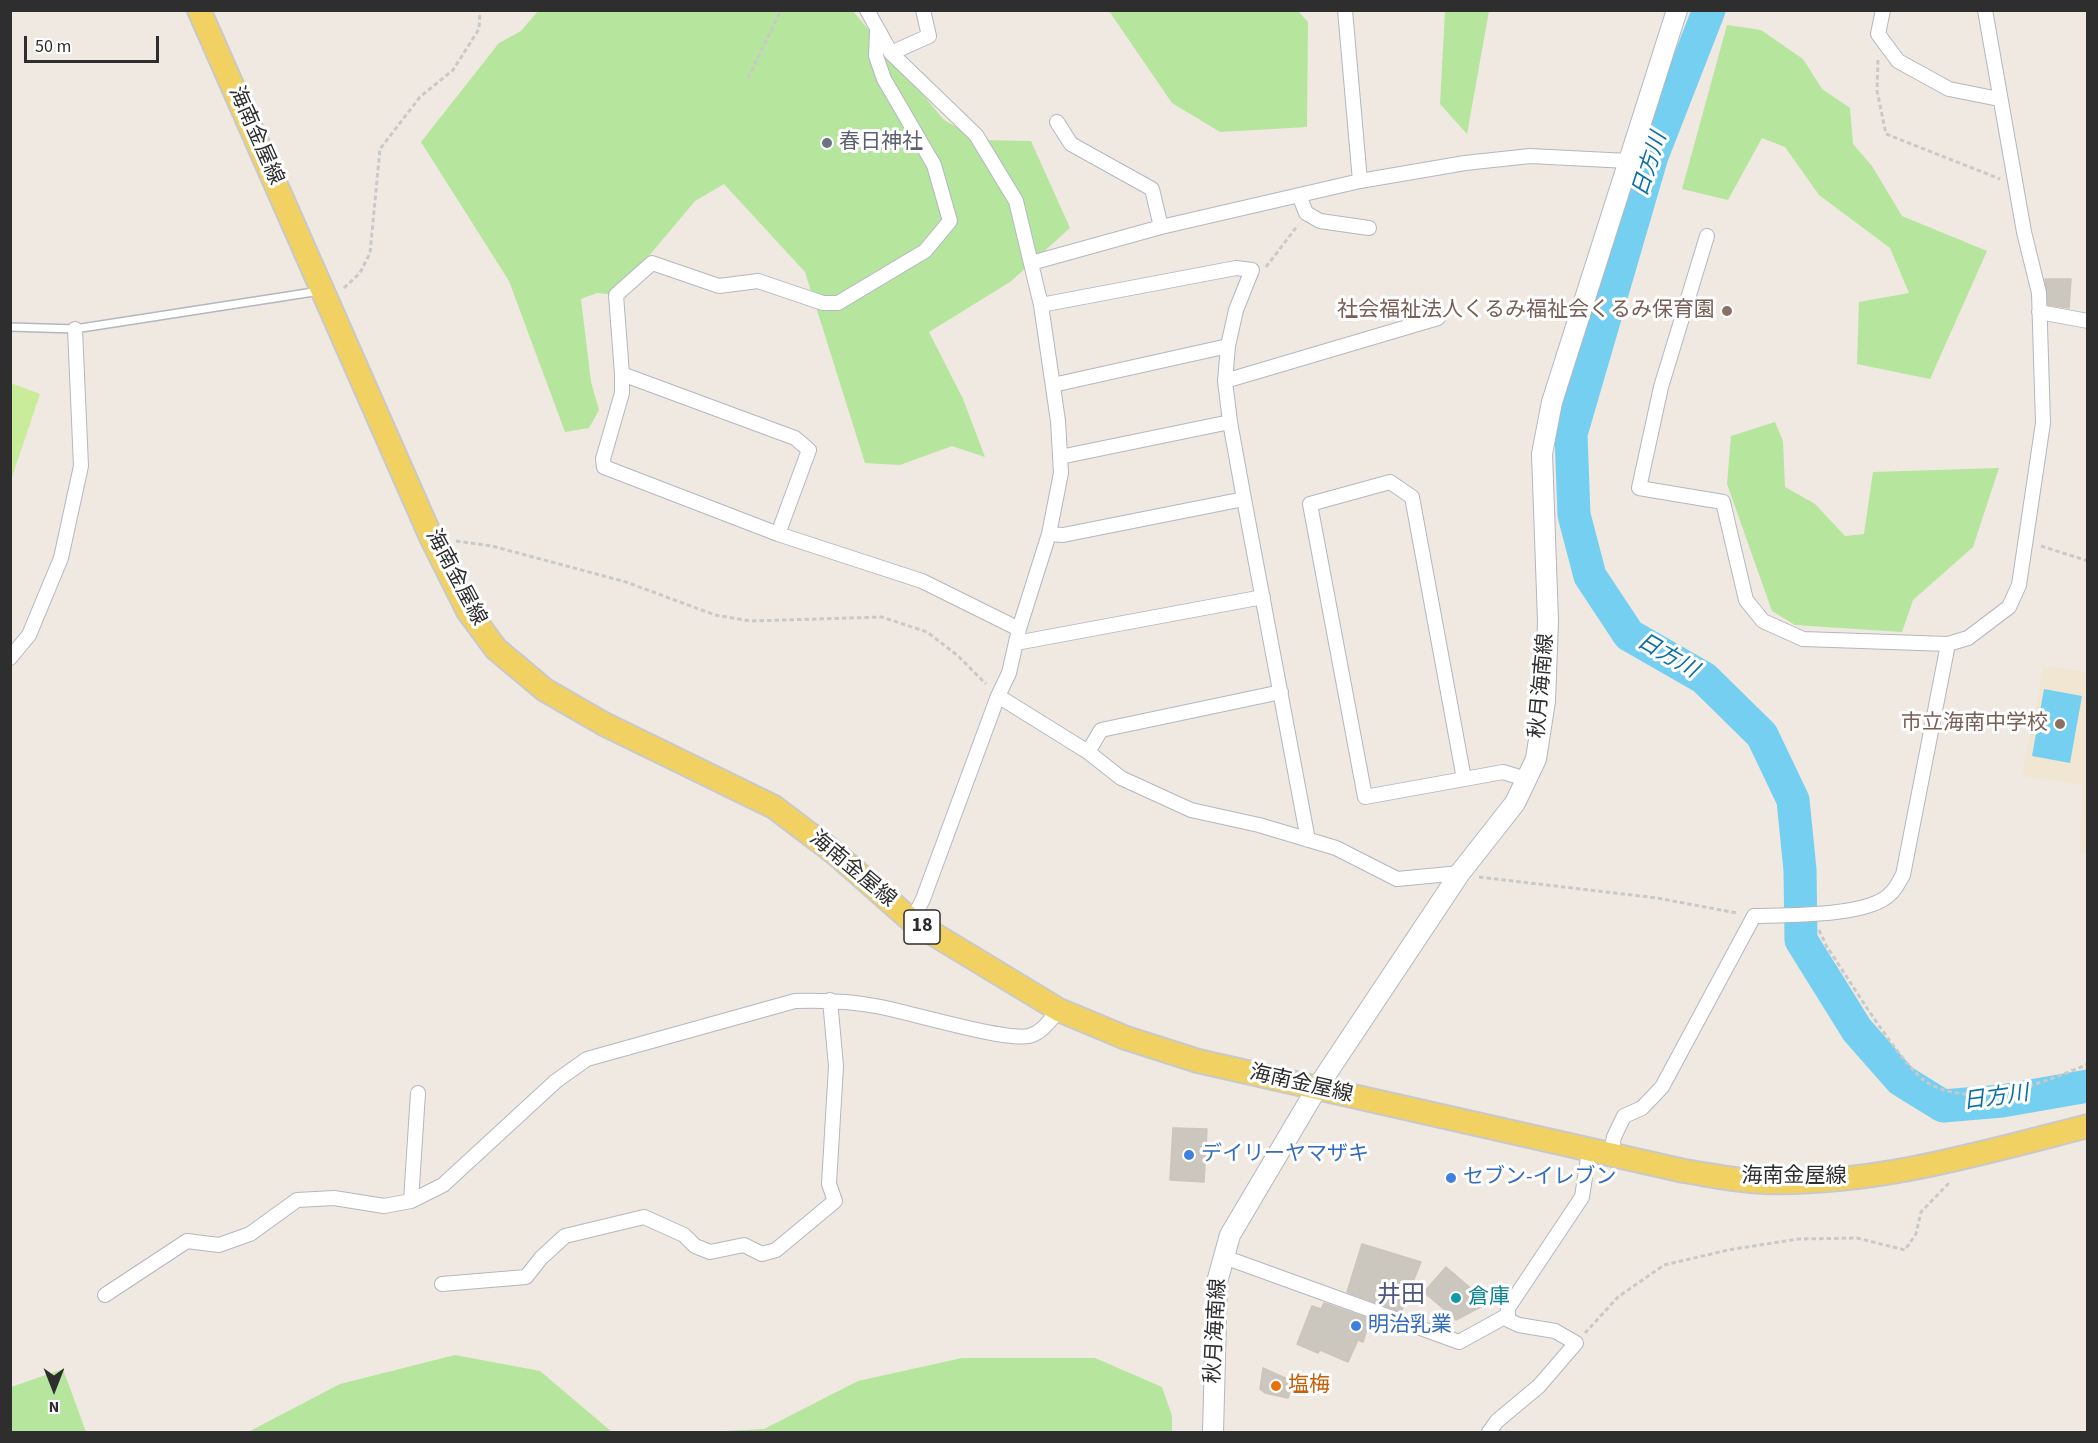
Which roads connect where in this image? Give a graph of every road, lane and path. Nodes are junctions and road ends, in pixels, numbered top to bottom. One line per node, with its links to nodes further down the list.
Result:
1 (199, 10): 26 (main road, 海南金屋線 / 18)
2 (480, 10): 26 (path)
3 (781, 10): 13 (path)
4 (867, 10): 10 (street)
5 (923, 10): 12 (street)
6 (1345, 10): 17 (street)
7 (1677, 10): 16 (main road, 秋月海南線)
8 (1883, 10): 11 (street)
9 (1985, 10): 14 (street)
10 (877, 31): 12 (street); 34 (street)
11 (1878, 34): 14 (street); 18 (path)
12 (891, 54): 24 (street)
13 (748, 78)
14 (1999, 99): 18 (street)
15 (1057, 122): 21 (street)
16 (1628, 161): 17 (street); 54 (main road, 秋月海南線)
17 (1360, 181): 19 (street)
18 (2015, 185): 28 (street)
19 (1299, 195): 20 (street); 21 (street)
20 (1306, 213): 22 (street); 25 (path)
21 (1161, 227): 24 (street)
22 (1369, 228)
23 (1707, 237): 48 (street)
24 (1031, 262): 27 (street)
25 (1252, 270): 27 (street); 33 (street)
26 (323, 290): 32 (lane); 42 (main road, 海南金屋線 / 18)
27 (1041, 305): 36 (street)
28 (2039, 312): 30 (street); 43 (street)
29 (1438, 318): 35 (street)
30 (2088, 321)
31 (10, 327): 32 (lane)
32 (75, 329): 49 (street)
33 (1228, 346): 35 (street); 36 (street)
34 (622, 374): 40 (street); 40 (street)
35 (1225, 381): 37 (street)
36 (1053, 385): 38 (street)
37 (1230, 422): 38 (street); 39 (street)
38 (1060, 457): 41 (street)
39 (1244, 499): 41 (street); 45 (street)
40 (778, 534): 46 (street)
41 (1049, 534): 46 (street)
42 (431, 537): 51 (path); 59 (main road, 海南金屋線 / 18)
43 (2023, 541): 44 (path); 48 (street)
44 (2088, 561)
45 (1263, 597): 47 (street); 50 (street)
46 (1019, 629): 47 (street)
47 (1016, 644): 51 (street)
48 (1948, 644): 57 (street)
49 (10, 658)
50 (1281, 692): 52 (street); 55 (street)
51 (998, 696): 52 (street); 59 (street)
52 (1088, 752): 55 (street)
53 (1464, 779): 53 (street); 54 (street)
54 (1526, 779): 56 (main road, 秋月海南線)
55 (1308, 840): 56 (street)
56 (1460, 873): 58 (path); 63 (main road, 秋月海南線)
57 (1816, 915): 58 (street); 62 (path)
58 (1754, 916): 67 (street)
59 (912, 921): 61 (main road, 海南金屋線 / 18)
60 (830, 1000): 61 (street); 69 (street); 71 (street)
61 (1059, 1010): 63 (main road, 海南金屋線 / 18)
62 (2088, 1064)
63 (1317, 1088): 66 (main road, 海南金屋線 / 18); 70 (main road, 秋月海南線)
64 (418, 1093): 69 (street)
65 (2088, 1126): 68 (main road, 海南金屋線 / 18)
66 (1588, 1151): 67 (main road, 海南金屋線 / 18); 73 (street)
67 (1611, 1155): 68 (main road, 海南金屋線 / 18)
68 (1940, 1164): 74 (path)
69 (411, 1201): 72 (street)
70 (1224, 1257): 73 (street); 75 (main road, 秋月海南線)
71 (442, 1284)
72 (105, 1295)
73 (1508, 1315): 74 (street)
74 (1576, 1344): 76 (street)
75 (1213, 1432)
76 (1489, 1432)

